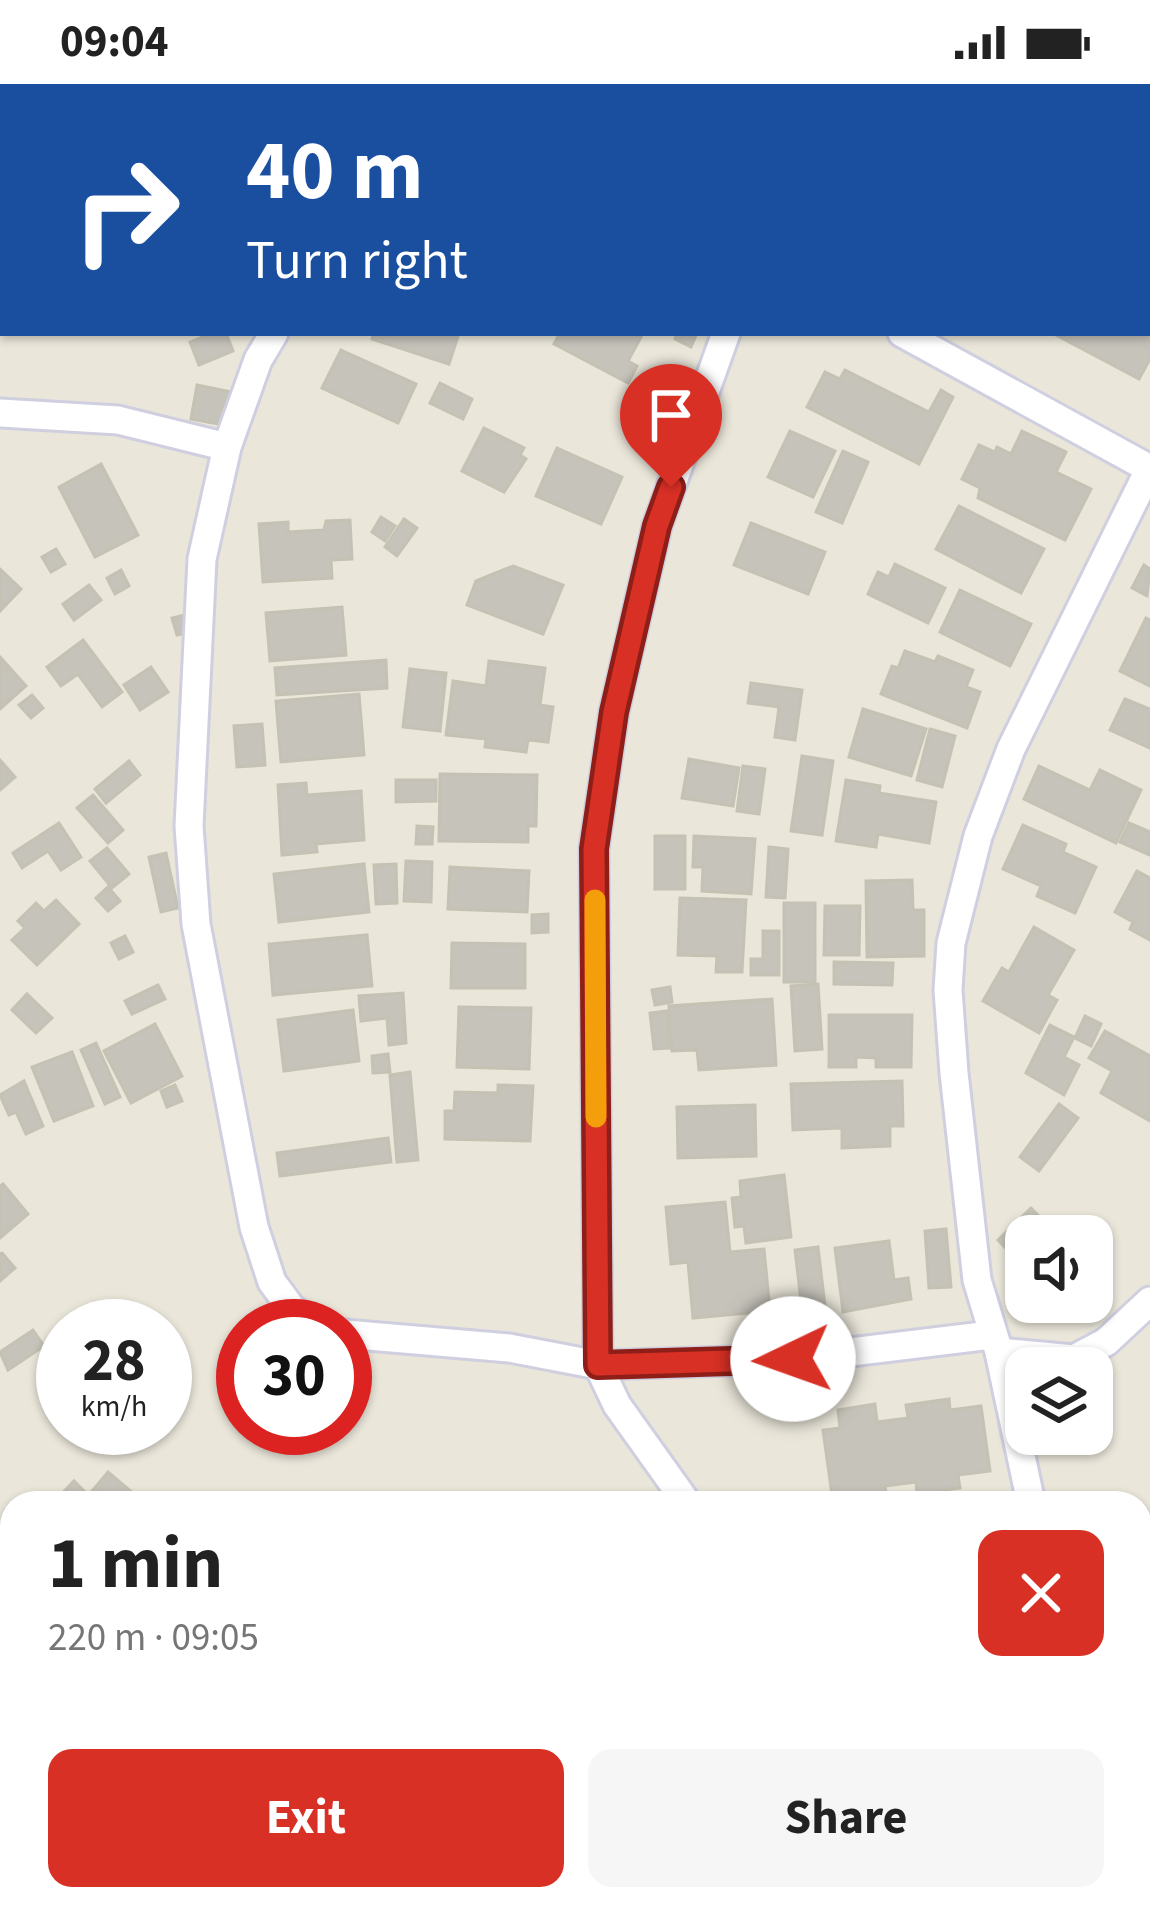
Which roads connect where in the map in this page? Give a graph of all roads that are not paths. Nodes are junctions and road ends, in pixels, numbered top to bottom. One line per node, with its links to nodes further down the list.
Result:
1 (272, 336): 5 (street)
2 (725, 336): 11 (street)
3 (907, 336): 6 (street)
4 (0, 413): 5 (street)
5 (227, 447): 7 (street)
6 (1150, 469): 10 (street)
7 (285, 1299)
8 (1150, 1300): 10 (street)
9 (372, 1336): 11 (street)
10 (995, 1344): 11 (street); 13 (street)
11 (598, 1365): 12 (street)
12 (678, 1491)
13 (1028, 1491)

